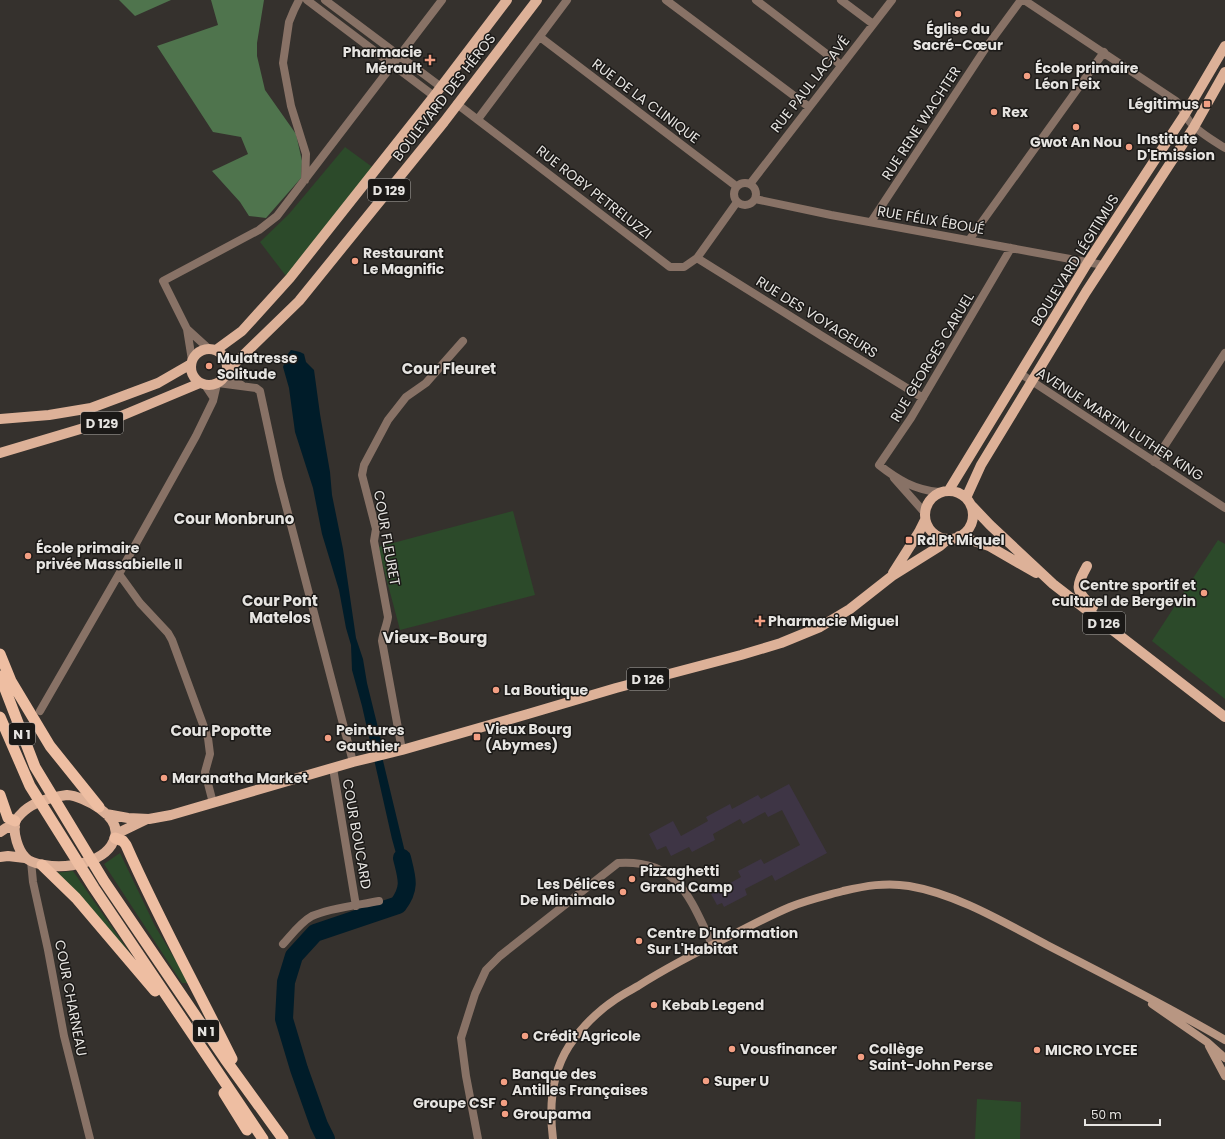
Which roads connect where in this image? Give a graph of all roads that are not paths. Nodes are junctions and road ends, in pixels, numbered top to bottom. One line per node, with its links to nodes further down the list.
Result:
1 (299, 0): 30 (street)
2 (307, 0): 19 (street)
3 (325, 0): 18 (street)
4 (442, 0): 18 (street)
5 (507, 0): 22 (main road, BOULEVARD DES HÉROS / D 129)
6 (537, 0): 24 (main road, BOULEVARD DES HÉROS / D 129)
7 (568, 0): 15 (street)
8 (666, 0): 25 (street)
9 (756, 0): 20 (street)
10 (841, 0): 14 (street)
11 (892, 0): 14 (street, RUE PAUL LACAVÉ)
12 (1021, 0): 35 (street, RUE RENE WACHTER)
13 (1024, 0): 17 (street)
14 (872, 24): 20 (street, RUE PAUL LACAVÉ)
15 (540, 37): 27 (street); 32 (street, RUE DE LA CLINIQUE)
16 (1225, 46): 26 (main road, BOULEVARD LÉGITIMUS)
17 (1104, 52): 26 (street); 36 (street)
18 (400, 56): 19 (street); 22 (street)
19 (393, 65): 23 (street); 30 (street)
20 (841, 65): 25 (street, RUE PAUL LACAVÉ)
21 (1225, 72): 28 (main road, BOULEVARD LÉGITIMUS)
22 (441, 87): 23 (main road, BOULEVARD DES HÉROS / D 129)
23 (434, 96): 43 (main road, BOULEVARD DES HÉROS / D 129)
24 (457, 104): 27 (street); 46 (main road, BOULEVARD DES HÉROS / D 129)
25 (809, 106): 31 (street, RUE PAUL LACAVÉ)
26 (1185, 114): 28 (street); 39 (main road, BOULEVARD LÉGITIMUS)
27 (478, 119): 38 (street, RUE ROBY PETRELUZZI)
28 (1194, 127): 29 (street); 40 (main road, BOULEVARD LÉGITIMUS)
29 (1225, 148)
30 (305, 180): 41 (street)
31 (750, 184): 32 (street); 33 (street)
32 (736, 186): 34 (street)
33 (755, 199): 34 (street); 35 (street, RUE FÉLIX ÉBOUÉ)
34 (737, 202): 38 (street)
35 (871, 222): 36 (street, RUE FÉLIX ÉBOUÉ)
36 (969, 240): 37 (street, RUE FÉLIX ÉBOUÉ)
37 (1012, 248): 39 (street, RUE FÉLIX ÉBOUÉ); 53 (street, RUE GEORGES CARUEL)
38 (697, 258): 53 (street, RUE DES VOYAGEURS)
39 (1088, 262): 40 (street, RUE FÉLIX ÉBOUÉ); 47 (main road, BOULEVARD LÉGITIMUS)
40 (1103, 265): 48 (main road, BOULEVARD LÉGITIMUS)
41 (187, 329): 43 (street); 45 (street)
42 (463, 342): 76 (street, COUR FLEURET)
43 (212, 350): 45 (main road, D 129); 46 (main road)
44 (1225, 353): 56 (street)
45 (192, 362): 49 (main road); 54 (main road, D 129)
46 (227, 372): 50 (main road, D 129); 51 (street)
47 (1021, 374): 48 (street, AVENUE MARTIN LUTHER KING); 58 (main road, BOULEVARD LÉGITIMUS)
48 (1032, 381): 56 (street, AVENUE MARTIN LUTHER KING); 59 (main road, BOULEVARD LÉGITIMUS)
49 (203, 384): 50 (main road, D 129); 52 (street); 55 (main road, D 129)
50 (218, 384): 51 (street); 52 (street)
51 (245, 388): 77 (street)
52 (213, 397): 65 (street)
53 (923, 398): 57 (street, RUE GEORGES CARUEL)
54 (0, 419)
55 (0, 453)
56 (1154, 462): 60 (street, AVENUE MARTIN LUTHER KING)
57 (891, 474): 58 (street, RUE GEORGES CARUEL); 61 (street, RUE GEORGES CARUEL)
58 (944, 491): 59 (main road); 61 (main road)
59 (969, 502): 62 (main road); 67 (main road, D 126)
60 (1225, 508)
61 (925, 516): 63 (main road); 66 (main road, D 126)
62 (959, 536): 63 (main road); 67 (main road, D 126)
63 (948, 539): 66 (main road, D 126)
64 (1087, 566): 69 (main road)
65 (119, 574): 73 (street); 80 (street)
66 (892, 576): 76 (main road, D 126)
67 (1053, 584): 69 (main road, D 126)
68 (0, 654): 72 (highway)
69 (1156, 663): 75 (main road, D 126)
70 (0, 670): 72 (highway)
71 (0, 676): 101 (highway, N 1)
72 (11, 681): 81 (highway)
73 (40, 711)
74 (0, 717): 98 (highway, N 1)
75 (1225, 717)
76 (402, 750): 77 (main road, D 126)
77 (353, 762): 78 (main road, D 126)
78 (333, 768): 80 (main road, D 126); 90 (street, COUR BOUCARD)
79 (0, 796): 83 (highway)
80 (213, 803): 82 (main road, D 126)
81 (102, 810): 82 (main road, D 126); 83 (main road); 85 (main road)
82 (149, 819): 85 (main road, D 126)
83 (15, 824): 84 (main road); 87 (main road)
84 (0, 832)
85 (116, 836): 88 (main road); 101 (highway)
86 (0, 857): 87 (main road)
87 (28, 859): 88 (main road); 103 (street, COUR CHARNEAU)
88 (42, 865): 94 (highway)
89 (379, 901): 90 (street)
90 (356, 906): 91 (street)
91 (283, 944)
92 (712, 944): 93 (main road); 106 (street); 107 (main road)
93 (1105, 975): 95 (main road); 96 (main road)
94 (168, 1008): 98 (highway); 102 (highway)
95 (1225, 1040)
96 (1207, 1042): 97 (main road); 100 (main road)
97 (1225, 1058)
98 (211, 1062): 99 (highway, N 1)
99 (221, 1076): 102 (highway); 104 (highway, N 1)
100 (1225, 1076)
101 (245, 1085): 105 (highway, N 1)
102 (248, 1135)
103 (90, 1139)
104 (263, 1139)
105 (283, 1139)
106 (478, 1139)
107 (553, 1139)

